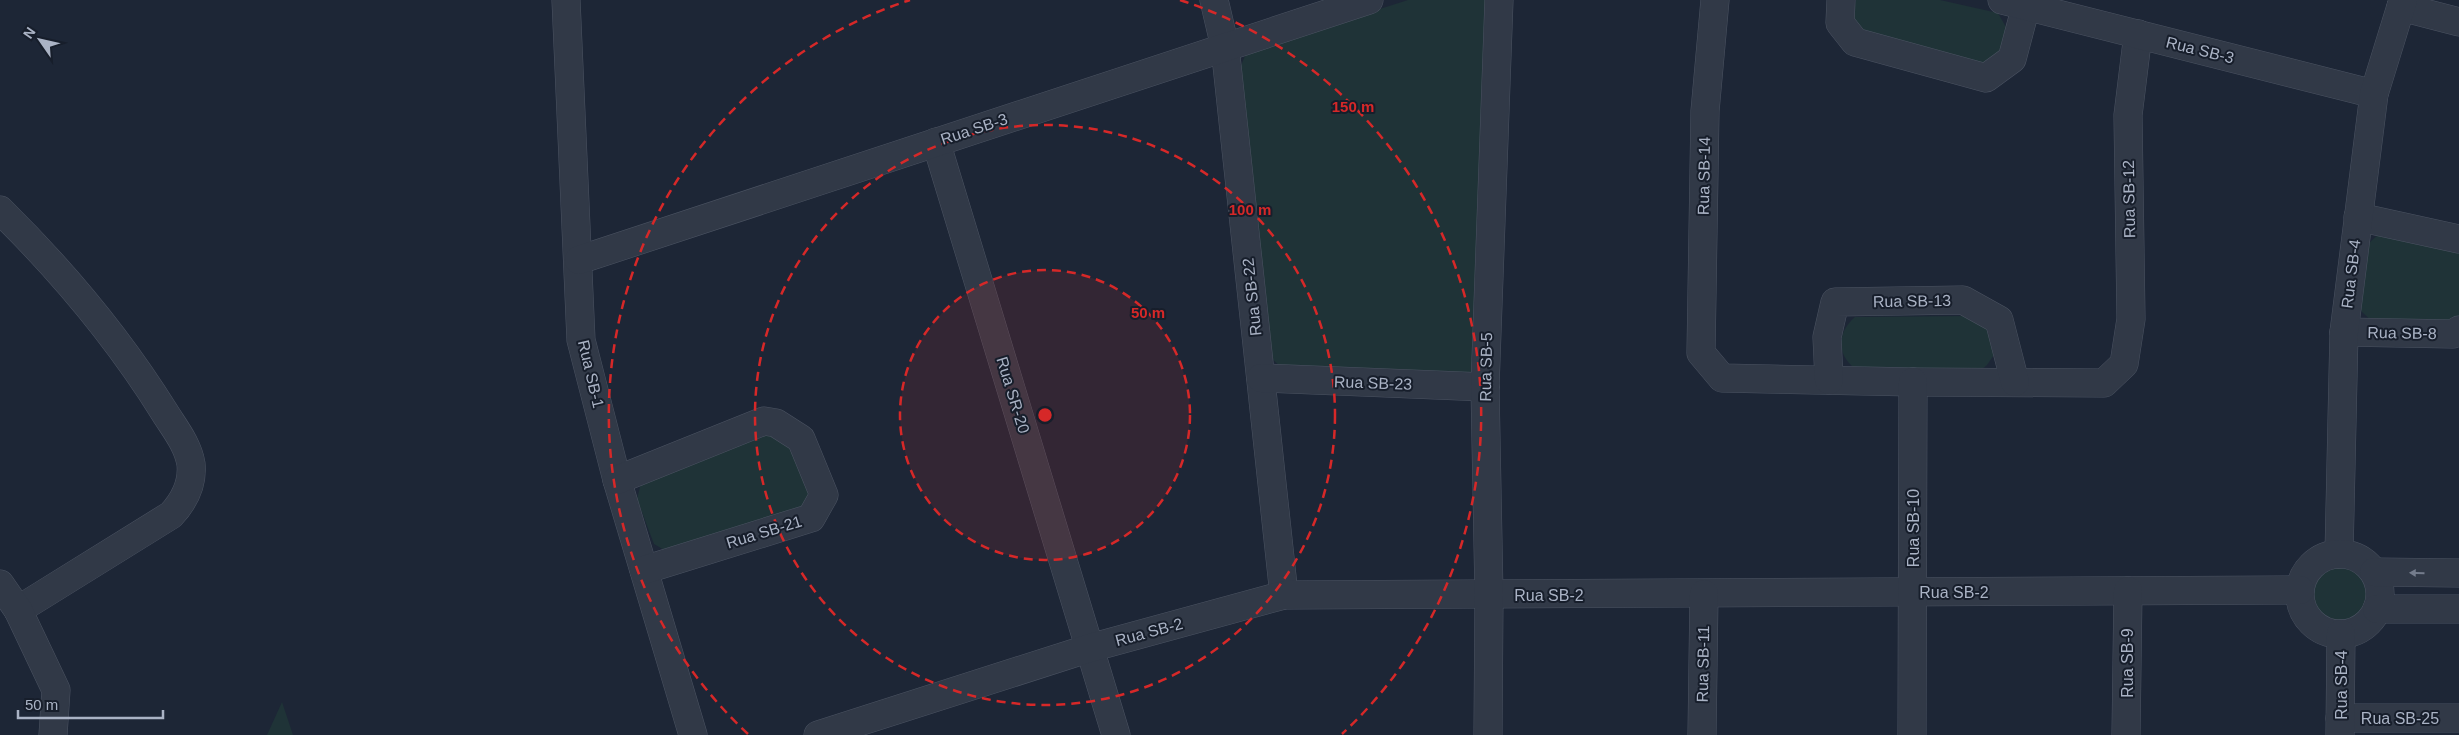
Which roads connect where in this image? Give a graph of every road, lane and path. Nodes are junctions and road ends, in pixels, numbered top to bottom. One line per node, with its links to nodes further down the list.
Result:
1 (566, 0): 17 (street, Rua SB-1)
2 (1214, 0): 11 (street, Rua SB-22)
3 (1369, 0): 11 (street, Rua SB-3)
4 (1500, 0): 24 (street, Rua SB-5)
5 (1715, 0): 21 (street, Rua SB-14)
6 (1841, 0): 7 (street, Rua SB-3)
7 (2014, 3): 10 (street, Rua SB-3)
8 (2402, 4): 9 (street); 12 (street, Rua SB-4)
9 (2459, 22)
10 (2138, 34): 12 (street, Rua SB-3); 23 (street, Rua SB-12)
11 (1225, 47): 13 (street, Rua SB-3); 20 (street, Rua SB-22)
12 (2374, 94): 15 (street, Rua SB-4)
13 (936, 142): 17 (street, Rua SB-3); 41 (street, Rua SR-20)
14 (0, 210): 39 (street)
15 (2358, 217): 16 (street); 19 (street, Rua SB-4)
16 (2459, 239)
17 (579, 260): 25 (street, Rua SB-1)
18 (2459, 330): 19 (street, Rua SB-8)
19 (2344, 332): 26 (street, Rua SB-4)
20 (1261, 378): 24 (street, Rua SB-23); 35 (street, Rua SB-22)
21 (1829, 380): 22 (street); 23 (street, Rua SB-13)
22 (1913, 382): 23 (street); 33 (street, Rua SB-10)
23 (2014, 382)
24 (1485, 387): 36 (street, Rua SB-5)
25 (617, 480): 27 (street, Rua SB-1); 27 (street, Rua SB-21)
26 (2339, 554): 28 (street); 31 (street)
27 (644, 570): 45 (street, Rua SB-1)
28 (2374, 572): 29 (street, one-way to 28); 37 (street)
29 (2459, 573)
30 (0, 584): 39 (street)
31 (2300, 590): 32 (street, Rua SB-2); 40 (street)
32 (2128, 591): 33 (street, Rua SB-2); 51 (street, Rua SB-9)
33 (1913, 593): 34 (street, Rua SB-2); 50 (street, Rua SB-10)
34 (1704, 594): 36 (street, Rua SB-2); 49 (street, Rua SB-11)
35 (1284, 595): 36 (street, Rua SB-2); 41 (street, Rua SB-2)
36 (1489, 595): 48 (street, Rua SB-5)
37 (2377, 609): 38 (street); 40 (street)
38 (2459, 609)
39 (18, 610): 44 (street)
40 (2341, 634): 43 (street, Rua SB-4)
41 (1090, 648): 46 (street, Rua SB-2); 47 (street, Rua SR-20)
42 (2459, 718): 43 (street, Rua SB-25)
43 (2340, 726)
44 (53, 735)
45 (693, 735)
46 (818, 735)
47 (1116, 735)
48 (1488, 735)
49 (1702, 735)
50 (1912, 735)
51 (2126, 735)

